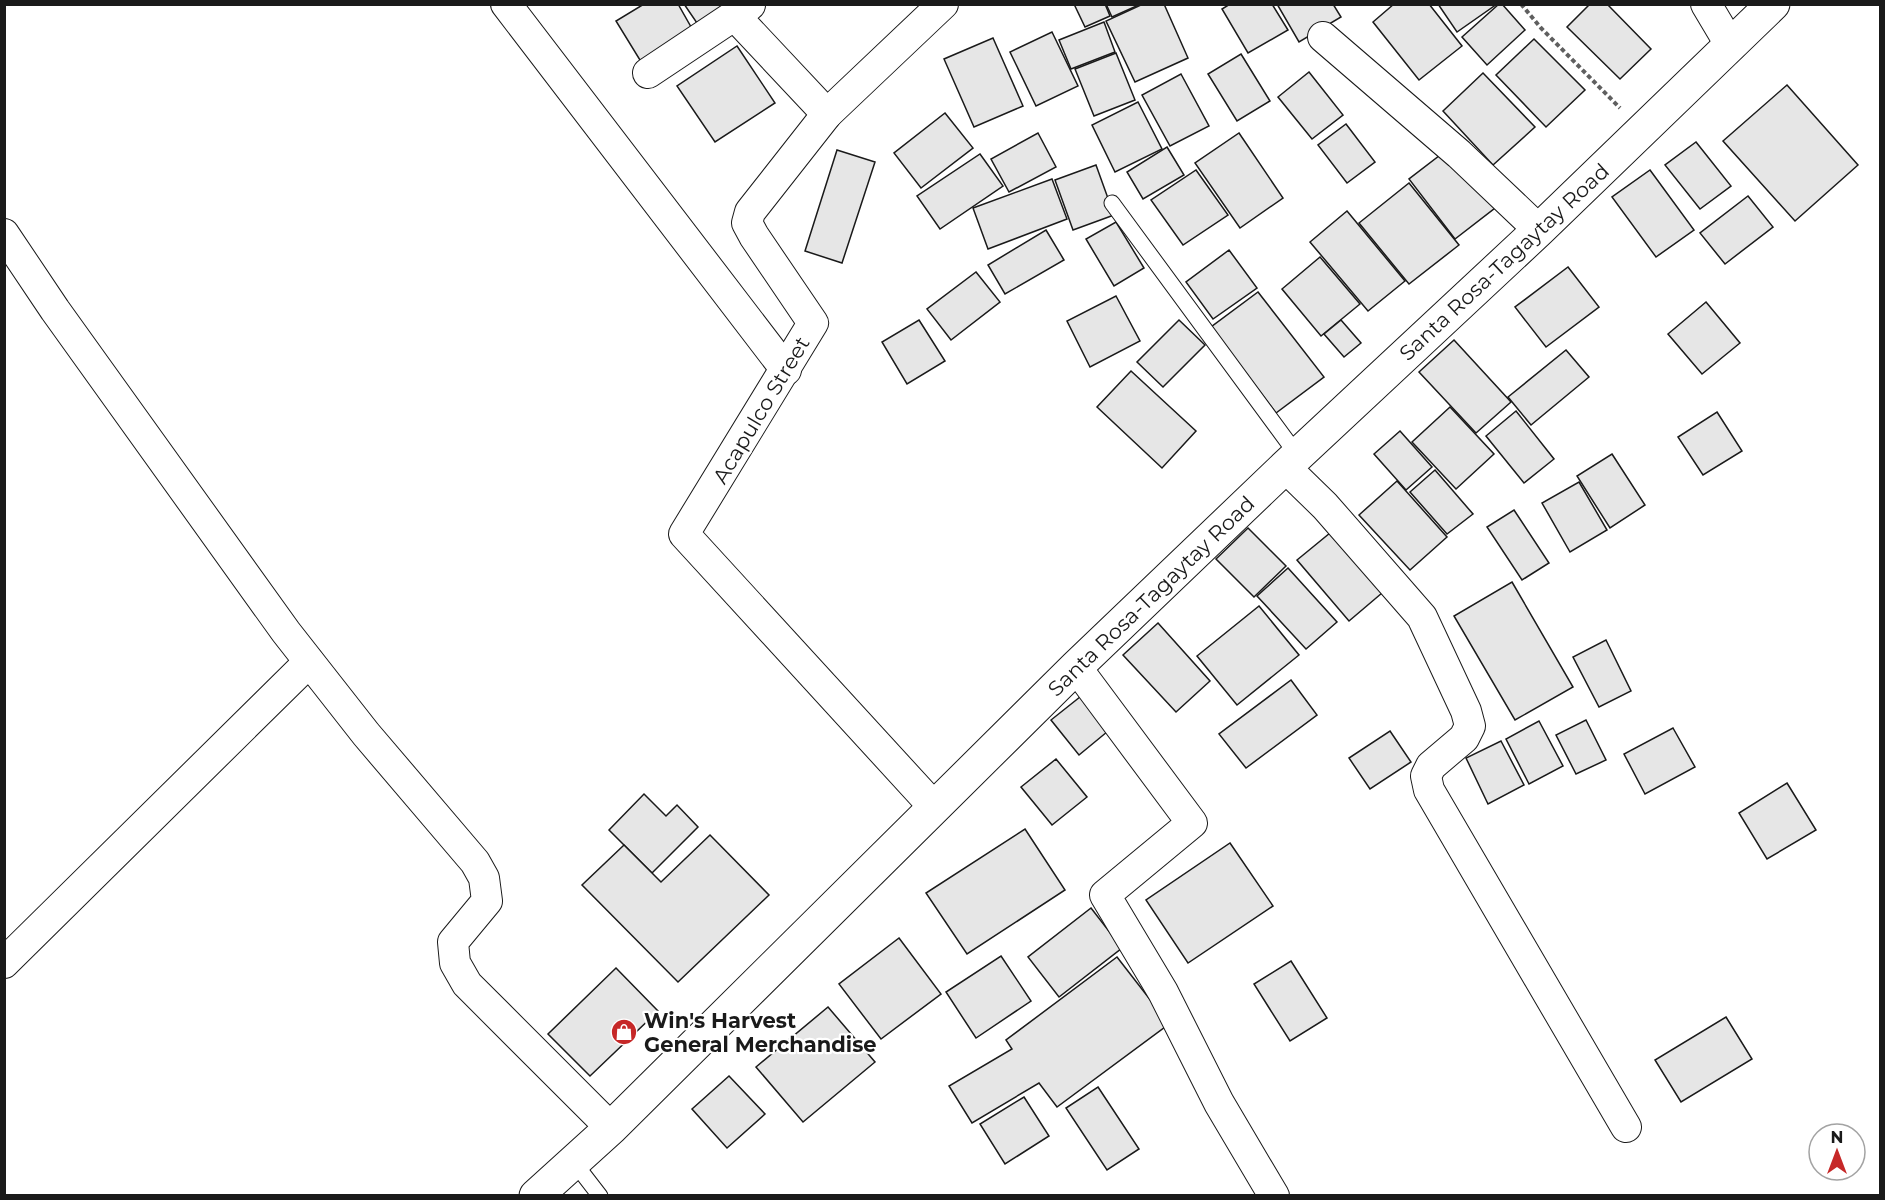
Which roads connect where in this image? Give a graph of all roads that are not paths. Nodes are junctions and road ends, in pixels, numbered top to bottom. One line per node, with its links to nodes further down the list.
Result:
1 (506, 4): 13 (street)
2 (944, 4): 9 (street, Acapulco Street)
3 (1706, 4): 7 (street)
4 (1773, 4): 7 (main road, Santa Rosa-Tagaytay Road)
5 (743, 10): 8 (street); 9 (street)
6 (1323, 37): 11 (street)
7 (1731, 45): 11 (main road, Santa Rosa-Tagaytay Road)
8 (648, 73)
9 (827, 114): 13 (street, Acapulco Street)
10 (1112, 203): 14 (lane)
11 (1539, 230): 14 (main road, Santa Rosa-Tagaytay Road)
12 (4, 234): 15 (street)
13 (786, 370): 17 (street, Acapulco Street)
14 (1292, 461): 16 (main road, Santa Rosa-Tagaytay Road); 19 (street)
15 (309, 662): 18 (street); 20 (street)
16 (1076, 667): 17 (main road, Santa Rosa-Tagaytay Road); 24 (street)
17 (936, 808): 20 (main road, Santa Rosa-Tagaytay Road)
18 (4, 963)
19 (1626, 1127)
20 (611, 1128): 21 (main road, Santa Rosa-Tagaytay Road)
21 (573, 1161): 22 (main road, Santa Rosa-Tagaytay Road); 23 (lane)
22 (536, 1196)
23 (600, 1196)
24 (1274, 1196)

